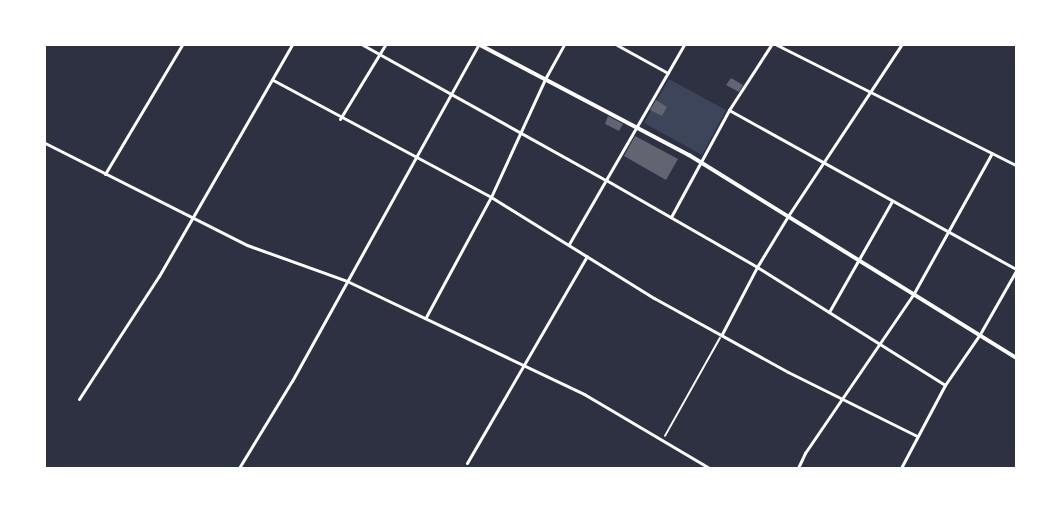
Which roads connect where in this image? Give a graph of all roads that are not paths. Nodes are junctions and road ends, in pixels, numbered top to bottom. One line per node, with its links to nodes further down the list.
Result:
1 (182, 45): 28 (street)
2 (292, 45): 15 (street)
3 (363, 45): 12 (street)
4 (385, 45): 12 (street)
5 (479, 45): 14 (main road); 17 (street)
6 (564, 45): 14 (street)
7 (617, 45): 13 (street)
8 (684, 45): 13 (street)
9 (771, 45): 18 (street)
10 (777, 45): 16 (street)
11 (901, 45): 16 (street)
12 (380, 55): 17 (street); 19 (street)
13 (668, 73): 20 (street)
14 (545, 79): 20 (main road); 21 (street)
15 (273, 80): 19 (street); 34 (street)
16 (870, 92): 23 (street); 26 (street)
17 (452, 96): 21 (street); 24 (street)
18 (729, 110): 25 (street); 26 (street)
19 (340, 119): 24 (street)
20 (636, 127): 25 (main road); 29 (street)
21 (520, 134): 29 (street); 30 (street)
22 (45, 143): 28 (street)
23 (992, 153): 27 (street); 35 (street)
24 (417, 157): 30 (street); 41 (street)
25 (701, 163): 32 (main road); 33 (street)
26 (822, 163): 31 (street); 32 (street)
27 (1016, 165)
28 (105, 174): 34 (street)
29 (606, 180): 33 (street); 36 (street)
30 (490, 197): 36 (street); 44 (street)
31 (892, 201): 35 (street); 38 (street)
32 (788, 216): 38 (main road); 39 (street)
33 (671, 218): 39 (street)
34 (192, 219): 41 (street); 51 (street)
35 (946, 231): 40 (street); 42 (street)
36 (569, 244): 37 (street)
37 (587, 256): 46 (street); 49 (street)
38 (858, 258): 42 (main road); 43 (street)
39 (757, 267): 43 (street); 46 (street)
40 (1016, 270): 45 (street)
41 (347, 281): 44 (street); 55 (street)
42 (914, 293): 45 (main road); 47 (street)
43 (829, 312): 47 (street)
44 (426, 317): 49 (street)
45 (980, 334): 48 (main road); 50 (street)
46 (722, 335): 52 (street)
47 (881, 344): 50 (street); 52 (street)
48 (1016, 358)
49 (522, 366): 54 (street); 56 (street)
50 (945, 385): 53 (street)
51 (79, 399)
52 (841, 401): 53 (street); 57 (street)
53 (917, 436): 58 (street)
54 (467, 464)
55 (239, 468)
56 (709, 468)
57 (798, 468)
58 (901, 468)

